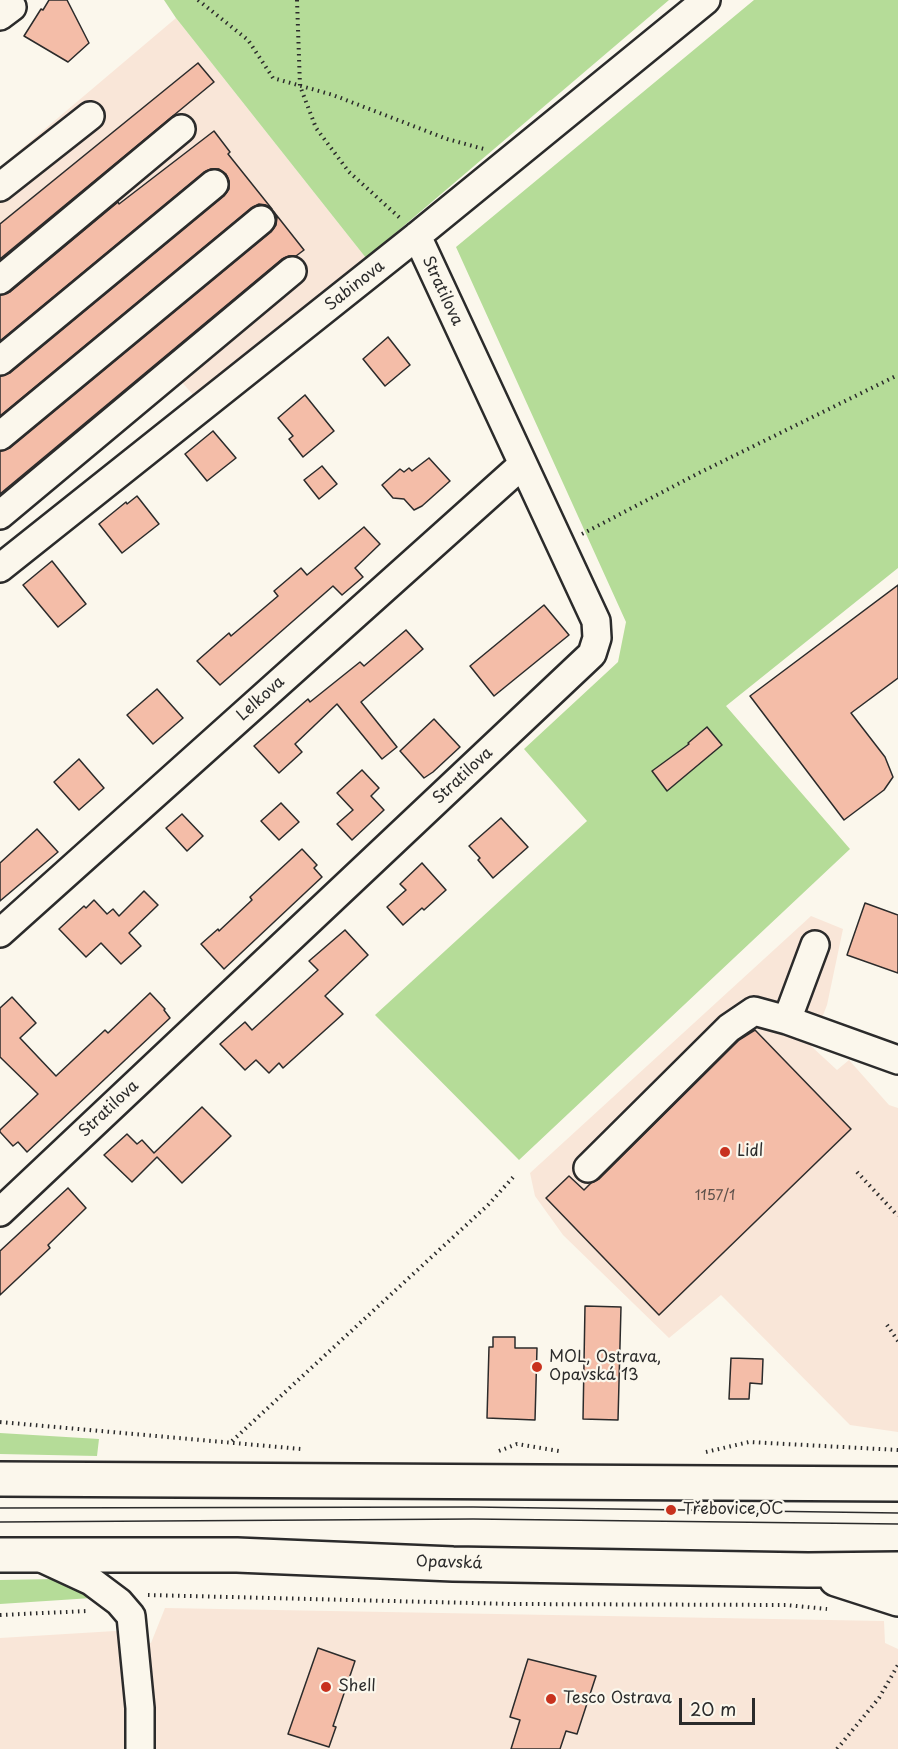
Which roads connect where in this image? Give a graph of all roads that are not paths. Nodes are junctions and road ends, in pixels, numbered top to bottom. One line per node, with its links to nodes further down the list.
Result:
1 (706, 0): 7 (street, Sabinova)
2 (90, 116): 5 (street)
3 (181, 129): 9 (street)
4 (214, 184): 10 (street)
5 (0, 187)
6 (261, 220): 11 (street)
7 (417, 237): 12 (street, Stratilova); 14 (street, Sabinova)
8 (292, 271): 13 (street)
9 (0, 280)
10 (0, 362)
11 (0, 436)
12 (522, 465): 15 (street, Lelkova); 20 (street, Stratilova)
13 (0, 514)
14 (0, 568)
15 (0, 933)
16 (815, 945): 17 (street)
17 (787, 1020): 18 (street); 19 (street)
18 (898, 1060)
19 (588, 1167)
20 (0, 1212)
21 (0, 1479): 22 (main road)
22 (898, 1484)
23 (0, 1555): 24 (main road, Opavská)
24 (36, 1555): 26 (main road, Opavská); 28 (street)
25 (898, 1569): 26 (main road, Opavská)
26 (808, 1570): 27 (main road)
27 (898, 1599)
28 (140, 1749)

